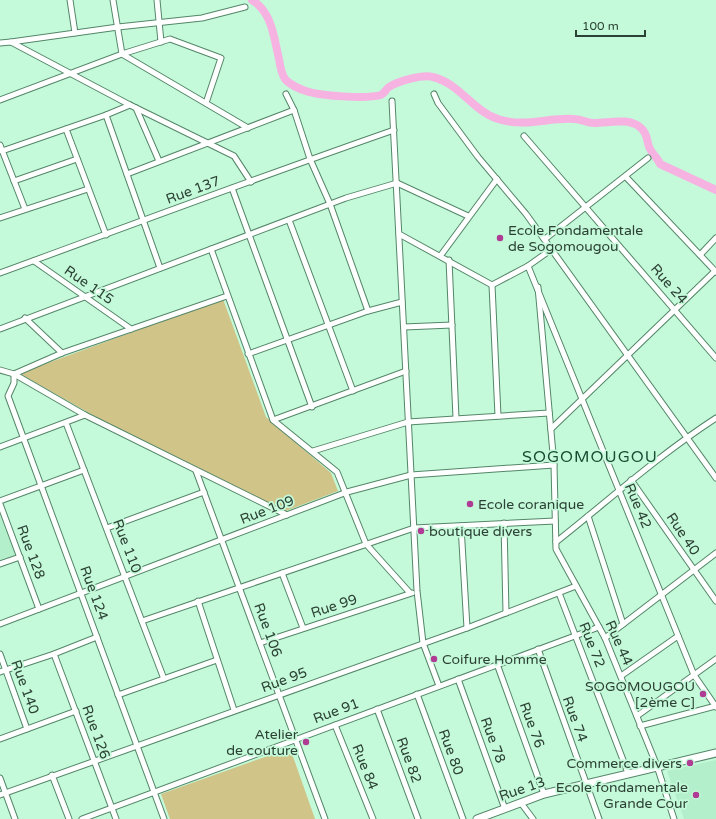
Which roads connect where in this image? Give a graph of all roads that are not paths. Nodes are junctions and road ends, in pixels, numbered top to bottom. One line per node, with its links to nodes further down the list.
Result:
1 (70, 0): 7 (street)
2 (113, 0): 6 (street)
3 (157, 0): 5 (street)
4 (246, 7): 5 (street)
5 (160, 22): 6 (street); 9 (street)
6 (118, 27): 7 (street); 11 (street)
7 (75, 32): 8 (street)
8 (11, 42): 10 (street); 12 (street)
9 (161, 42): 11 (street); 17 (street)
10 (0, 43)
11 (122, 54): 12 (street); 17 (street)
12 (73, 73): 15 (street); 18 (street)
13 (286, 94): 20 (street)
14 (434, 94): 34 (street)
15 (0, 100)
16 (392, 101): 24 (street)
17 (206, 103): 22 (street)
18 (130, 105): 19 (street); 21 (street)
19 (136, 108): 26 (street); 31 (street)
20 (294, 110): 22 (street); 30 (street)
21 (106, 115): 23 (street); 32 (street)
22 (248, 128): 26 (street)
23 (66, 129): 27 (street); 29 (street)
24 (394, 130): 30 (street, Rue 137); 37 (street)
25 (524, 136): 41 (street, Rue 24)
26 (207, 142): 31 (street); 36 (street)
27 (1, 148): 35 (street)
28 (648, 158): 33 (street)
29 (78, 159): 35 (street); 39 (street)
30 (310, 159): 36 (street, Rue 137); 40 (street)
31 (159, 160): 32 (street)
32 (127, 174): 46 (street)
33 (626, 177): 41 (street); 54 (street)
34 (496, 178): 43 (street); 51 (street)
35 (14, 181): 42 (street)
36 (251, 182): 38 (street, Rue 137)
37 (397, 183): 40 (street); 43 (street); 47 (street)
38 (232, 188): 46 (street, Rue 137); 49 (street)
39 (88, 189): 42 (street); 48 (street)
40 (330, 204): 45 (street); 68 (street)
41 (586, 208): 51 (street); 67 (street, Rue 24)
42 (25, 209): 44 (street)
43 (468, 216): 55 (street)
44 (0, 218)
45 (289, 220): 49 (street); 70 (street)
46 (144, 221): 48 (street, Rue 137); 59 (street)
47 (399, 234): 55 (street); 66 (street)
48 (106, 235): 56 (street, Rue 137)
49 (249, 235): 53 (street); 75 (street)
50 (716, 238): 54 (street)
51 (545, 239): 52 (street)
52 (552, 249): 58 (street); 78 (street)
53 (211, 250): 59 (street); 65 (street)
54 (700, 255): 60 (street)
55 (441, 256): 57 (street)
56 (34, 260): 61 (street, Rue 137); 64 (street, Rue 115)
57 (449, 260): 62 (street); 71 (street)
58 (528, 266): 62 (street); 63 (street, Rue 42)
59 (160, 268): 64 (street)
60 (716, 272): 67 (street)
61 (0, 273)
62 (492, 285): 88 (street)
63 (538, 287): 84 (street, Rue 42); 86 (street, Rue 42)
64 (84, 296): 69 (street); 74 (street, Rue 115)
65 (227, 296): 74 (street); 77 (street)
66 (402, 302): 68 (street); 72 (street)
67 (676, 310): 78 (street); 79 (street, Rue 24)
68 (368, 311): 70 (street)
69 (24, 318): 73 (street); 76 (street)
70 (328, 325): 75 (street); 83 (street)
71 (452, 325): 72 (street); 89 (street)
72 (404, 327): 81 (street)
73 (0, 329)
74 (131, 329): 76 (street)
75 (288, 340): 77 (street); 85 (street)
76 (62, 353): 82 (street)
77 (248, 354): 91 (street)
78 (629, 355): 84 (street); 95 (street)
79 (716, 358)
80 (0, 370): 82 (street)
81 (406, 371): 83 (street); 93 (street)
82 (14, 374): 87 (street); 96 (street, Rue 124)
83 (353, 391): 85 (street)
84 (583, 398): 94 (street); 106 (street, Rue 42)
85 (312, 407): 91 (street)
86 (549, 413): 88 (street); 94 (street, Rue 42)
87 (85, 415): 92 (street); 101 (street)
88 (498, 416): 89 (street)
89 (456, 418): 93 (street)
90 (716, 418): 95 (street)
91 (273, 420): 98 (street)
92 (66, 422): 96 (street); 100 (street, Rue 110)
93 (408, 422): 98 (street); 102 (street)
94 (551, 429): 99 (street, Rue 42)
95 (687, 437): 103 (street); 104 (street)
96 (24, 438): 97 (street); 105 (street, Rue 124)
97 (0, 447)
98 (313, 451): 108 (street)
99 (554, 465): 102 (street, Rue 109); 113 (street, Rue 42)
100 (84, 470): 105 (street); 116 (street, Rue 110)
101 (196, 471): 107 (street, Rue 106); 111 (street)
102 (411, 475): 108 (street, Rue 109); 117 (street)
103 (716, 478)
104 (631, 480): 106 (street); 125 (street, Rue 40)
105 (41, 486): 109 (street); 131 (street, Rue 124)
106 (618, 491): 112 (street); 134 (street, Rue 42)
107 (204, 492): 116 (street); 118 (street, Rue 106)
108 (347, 492): 111 (street, Rue 109); 120 (street)
109 (0, 501)
110 (0, 504): 123 (street, Rue 128)
111 (287, 515): 118 (street, Rue 109)
112 (588, 516): 119 (street); 141 (street)
113 (555, 521): 114 (street); 119 (street, Rue 42)
114 (504, 524): 115 (street); 138 (street)
115 (461, 526): 117 (street); 144 (street)
116 (107, 528): 127 (street, Rue 110)
117 (414, 528): 120 (street); 130 (street)
118 (221, 540): 127 (street, Rue 109); 129 (street, Rue 106)
119 (556, 542): 121 (street, Rue 42)
120 (366, 544): 126 (street); 132 (street)
121 (556, 549): 128 (street, Rue 44)
122 (716, 553): 125 (street)
123 (20, 557): 124 (street); 137 (street, Rue 128)
124 (0, 564)
125 (693, 571): 134 (street); 136 (street, Rue 40)
126 (282, 573): 129 (street); 143 (street)
127 (125, 576): 131 (street, Rue 109); 139 (street, Rue 110)
128 (576, 586): 133 (street, Rue 95); 142 (street, Rue 44)
129 (239, 587): 135 (street); 149 (street, Rue 106)
130 (417, 591): 132 (street, Rue 99); 150 (street)
131 (81, 593): 137 (street, Rue 109); 147 (street, Rue 124)
132 (410, 593): 143 (street, Rue 99)
133 (558, 593): 138 (street, Rue 95); 145 (street, Rue 72)
134 (660, 596): 141 (street); 146 (street, Rue 42)
135 (198, 601): 139 (street); 155 (street)
136 (716, 601)
137 (39, 609): 140 (street, Rue 109)
138 (506, 613): 144 (street, Rue 95)
139 (142, 621): 161 (street, Rue 110)
140 (0, 624)
141 (624, 624): 148 (street)
142 (599, 627): 145 (street, Rue 91); 148 (street, Rue 44)
143 (303, 628): 149 (street, Rue 99)
144 (467, 628): 150 (street, Rue 95)
145 (576, 635): 151 (street, Rue 91); 181 (street, Rue 72)
146 (678, 636): 159 (street, Rue 42); 160 (street)
147 (97, 637): 153 (street); 164 (street, Rue 124)
148 (606, 638): 160 (street, Rue 44)
149 (260, 643): 165 (street, Rue 106)
150 (423, 643): 163 (street); 165 (street, Rue 95)
151 (538, 649): 156 (street, Rue 91); 184 (street, Rue 74)
152 (0, 654): 157 (street, Rue 140)
153 (54, 654): 157 (street); 170 (street, Rue 126)
154 (716, 659): 159 (street)
155 (217, 660): 161 (street); 169 (street)
156 (497, 664): 162 (street, Rue 91); 187 (street, Rue 76)
157 (7, 670): 158 (street); 174 (street, Rue 140)
158 (0, 672)
159 (694, 675): 167 (street, Rue 42); 171 (street)
160 (621, 676): 171 (street, Rue 44)
161 (164, 679): 164 (street)
162 (458, 679): 163 (street, Rue 91); 190 (street, Rue 78)
163 (439, 686): 166 (street, Rue 91)
164 (118, 694): 177 (street, Rue 124)
165 (279, 694): 169 (street, Rue 95); 176 (street, Rue 106)
166 (417, 694): 168 (street, Rue 91); 199 (street, Rue 80)
167 (716, 706): 173 (street)
168 (377, 709): 172 (street, Rue 91); 198 (street, Rue 82)
169 (234, 710): 177 (street, Rue 95)
170 (76, 711): 174 (street); 179 (street, Rue 126)
171 (637, 716): 173 (street, Rue 44)
172 (335, 725): 176 (street, Rue 91); 197 (street, Rue 84)
173 (640, 726): 180 (street, Rue 44)
174 (27, 729): 175 (street)
175 (0, 739)
176 (295, 739): 185 (street, Rue 91); 196 (street, Rue 106)
177 (137, 745): 179 (street, Rue 95); 185 (street, Rue 124)
178 (716, 753): 180 (street, Rue 13)
179 (94, 760): 182 (street, Rue 95); 189 (street, Rue 126)
180 (656, 766): 181 (street, Rue 13); 203 (street, Rue 44)
181 (628, 773): 184 (street, Rue 13)
182 (52, 775): 186 (street, Rue 95); 192 (street)
183 (0, 778): 186 (street)
184 (586, 783): 187 (street, Rue 13); 202 (street, Rue 74)
185 (154, 792): 189 (street, Rue 91); 195 (street, Rue 124)
186 (3, 794): 191 (street)
187 (544, 794): 188 (street, Rue 13)
188 (521, 803): 190 (street, Rue 13); 201 (street)
189 (112, 808): 193 (street, Rue 91); 194 (street, Rue 126)
190 (505, 809): 200 (street, Rue 13)
191 (15, 819)
192 (69, 819)
193 (82, 819)
194 (116, 819)
195 (164, 819)
196 (325, 819)
197 (373, 819)
198 (418, 819)
199 (463, 819)
200 (479, 819)
201 (533, 819)
202 (599, 819)
203 (674, 819)

